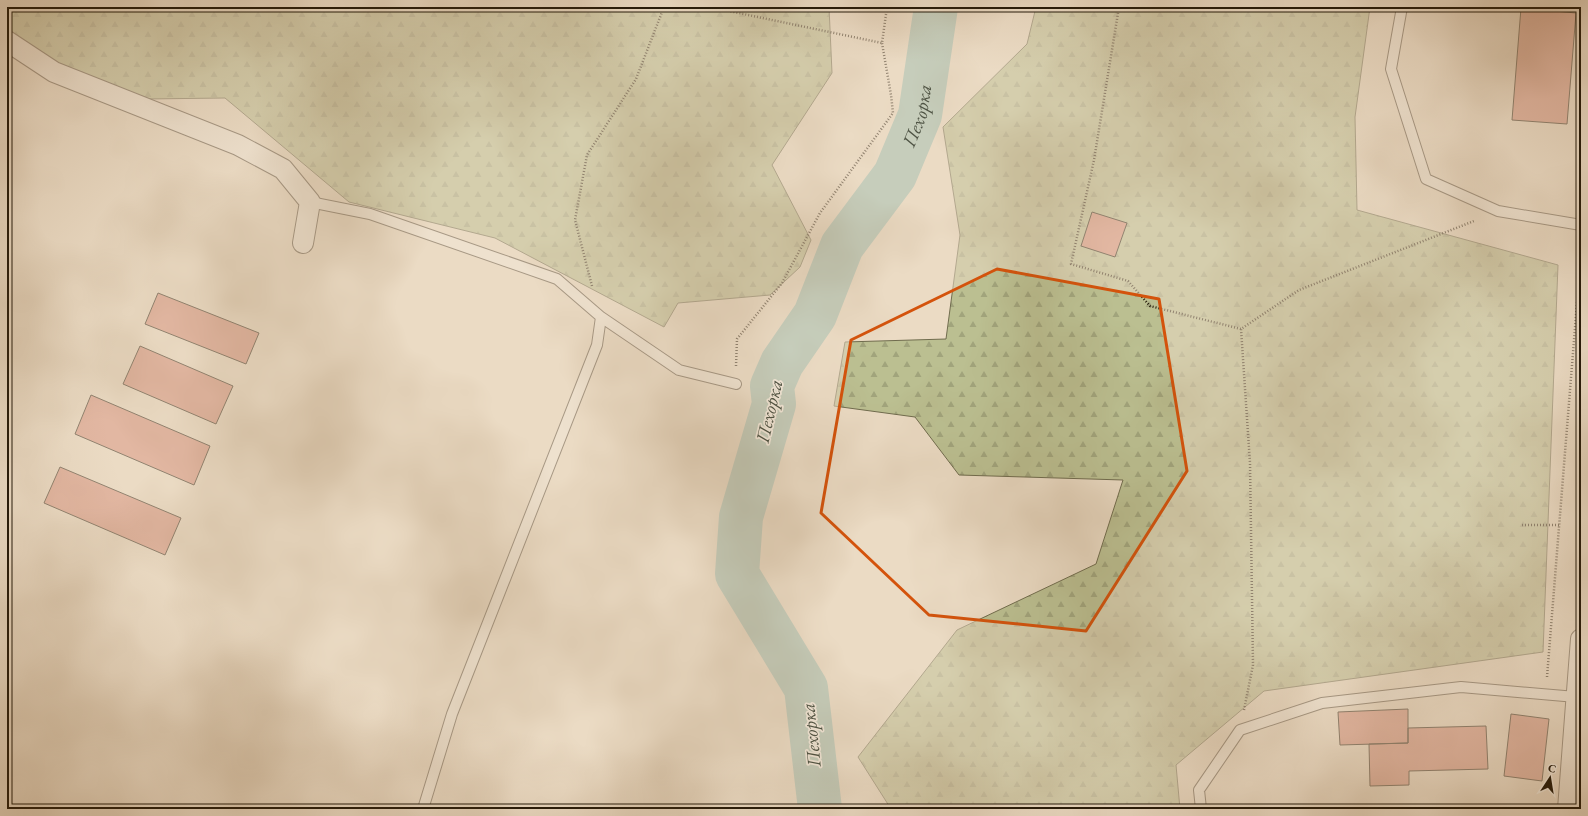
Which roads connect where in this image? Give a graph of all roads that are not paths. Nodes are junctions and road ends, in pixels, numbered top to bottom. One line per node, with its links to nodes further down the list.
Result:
1 (1402, 7): 4 (lane)
2 (7, 41): 3 (street)
3 (310, 202): 5 (street); 6 (lane)
4 (1581, 225)
5 (303, 242)
6 (600, 317): 7 (lane); 10 (lane)
7 (736, 384)
8 (1581, 639): 9 (street)
9 (1576, 697): 11 (lane); 12 (street)
10 (423, 809)
11 (1201, 809)
12 (1568, 809)

